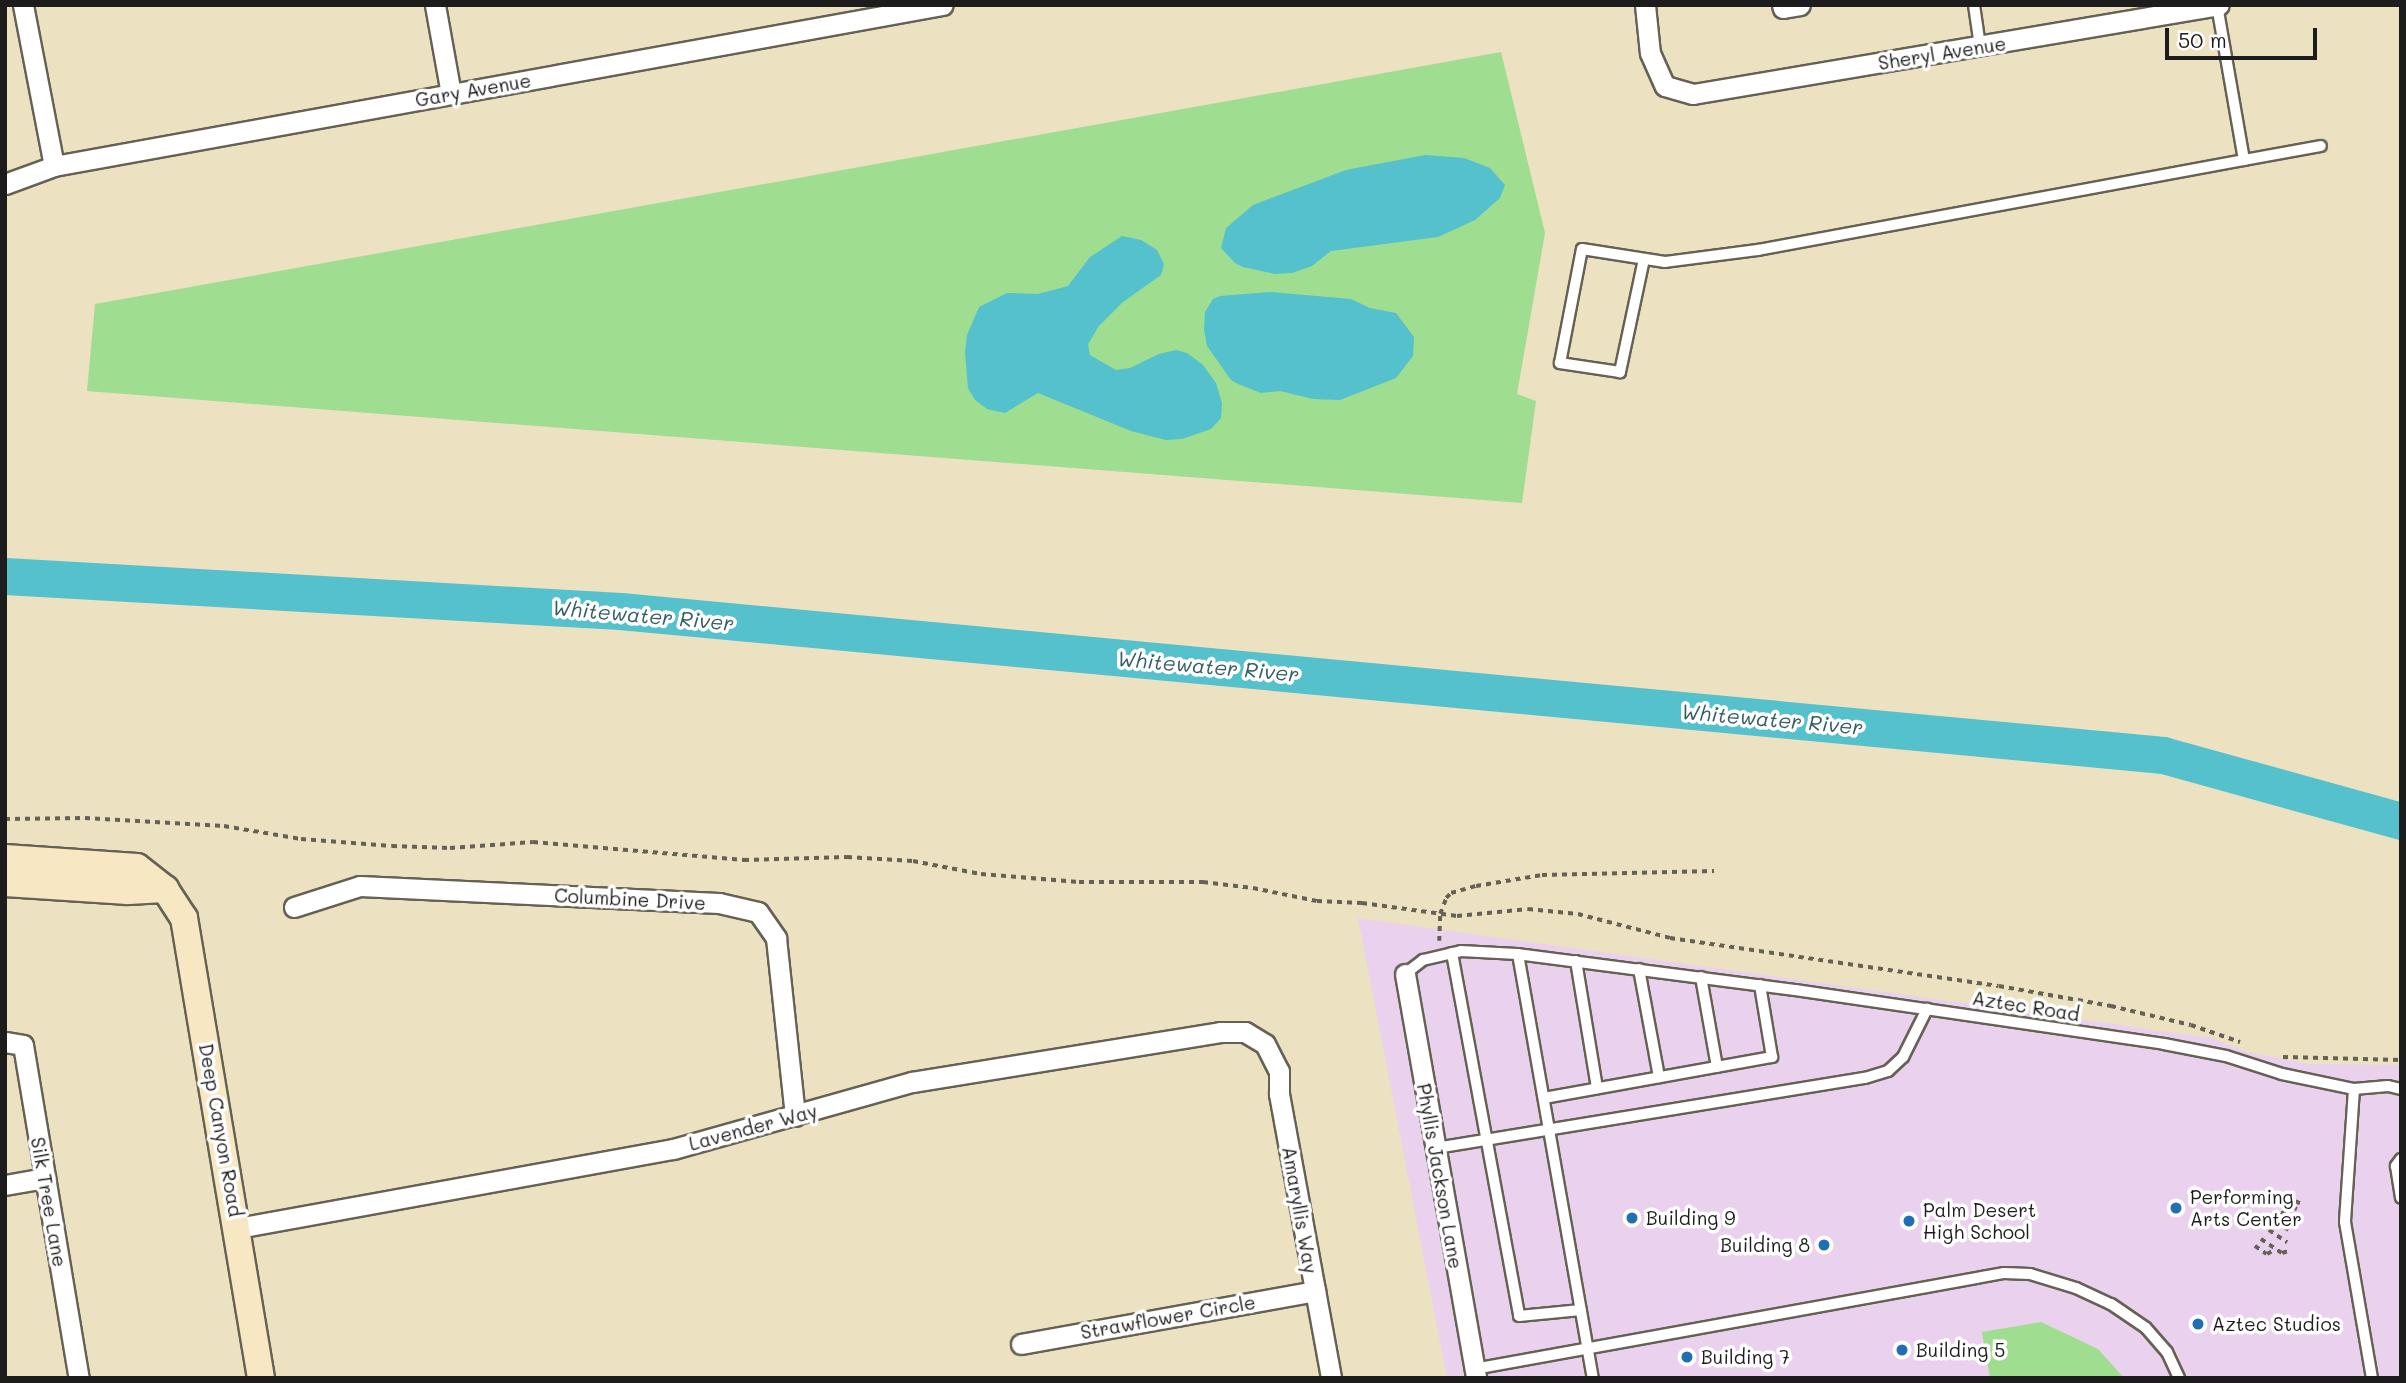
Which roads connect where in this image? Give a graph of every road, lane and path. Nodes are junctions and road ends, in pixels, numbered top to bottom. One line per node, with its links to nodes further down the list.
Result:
1 (23, 5): 14 (street)
2 (435, 5): 11 (street)
3 (943, 5): 11 (street, Gary Avenue)
4 (1645, 5): 10 (street, Sheryl Avenue)
5 (1782, 5): 6 (street)
6 (1800, 5)
7 (1974, 5): 10 (lane)
8 (2218, 5): 9 (street, Sheryl Avenue); 13 (lane)
9 (2121, 14): 10 (street, Sheryl Avenue)
10 (1980, 46)
11 (451, 94): 14 (street, Gary Avenue)
12 (2321, 146): 13 (lane)
13 (2244, 160): 16 (lane)
14 (54, 166): 15 (street, Gary Avenue)
15 (5, 184)
16 (1644, 259): 16 (lane)
17 (5, 819): 23 (path)
18 (5, 858): 21 (street, Deep Canyon Road)
19 (1714, 871): 23 (path)
20 (5, 883): 21 (street)
21 (164, 889): 59 (street, Deep Canyon Road)
22 (295, 907): 44 (street, Columbine Drive)
23 (1440, 914): 26 (path); 34 (path)
24 (1452, 953): 25 (lane, Aztec Road); 26 (lane, Aztec Road); 46 (lane)
25 (1518, 954): 27 (lane, Aztec Road); 43 (lane)
26 (1439, 957): 29 (lane, Aztec Road)
27 (1576, 961): 28 (lane, Aztec Road); 40 (lane)
28 (1639, 970): 30 (lane, Aztec Road); 39 (lane)
29 (1405, 974): 47 (street, Phyllis Jackson Lane)
30 (1701, 977): 31 (lane, Aztec Road); 38 (lane)
31 (1760, 985): 32 (lane, Aztec Road); 38 (lane)
32 (1927, 1009): 41 (lane, Aztec Road); 45 (lane)
33 (5, 1042): 49 (street, Silk Tree Lane)
34 (2242, 1043)
35 (1265, 1044): 44 (street, Lavender Way); 67 (street, Amaryllis Way)
36 (2280, 1057): 37 (path)
37 (2401, 1060)
38 (1717, 1067): 39 (lane)
39 (1659, 1077): 40 (lane)
40 (1597, 1088): 43 (lane)
41 (2354, 1089): 42 (lane, Aztec Road); 77 (lane)
42 (2401, 1089)
43 (1544, 1098): 45 (lane)
44 (795, 1116): 59 (street, Lavender Way)
45 (1549, 1129): 46 (lane); 68 (lane)
46 (1487, 1140): 47 (lane); 68 (lane)
47 (1436, 1148): 71 (street, Phyllis Jackson Lane)
48 (2401, 1159): 52 (lane)
49 (45, 1178): 50 (street); 72 (street, Silk Tree Lane)
50 (5, 1185)
51 (2286, 1198): 53 (path)
52 (2401, 1198)
53 (2300, 1203)
54 (2285, 1204): 55 (path)
55 (2297, 1209)
56 (2281, 1212): 57 (path)
57 (2292, 1218)
58 (2276, 1222): 61 (path)
59 (238, 1228): 73 (street, Deep Canyon Road)
60 (2269, 1230): 63 (path)
61 (2288, 1230)
62 (2261, 1239): 65 (path)
63 (2287, 1242)
64 (2255, 1246): 65 (path)
65 (2276, 1249): 66 (path)
66 (2288, 1251)
67 (1315, 1291): 69 (street, Strawflower Circle); 74 (street, Amaryllis Way)
68 (1581, 1310): 70 (lane)
69 (1021, 1344)
70 (1588, 1349): 71 (lane); 75 (lane); 76 (lane)
71 (1475, 1373)
72 (79, 1378)
73 (261, 1378)
74 (1331, 1378)
75 (1593, 1378)
76 (2179, 1378)
77 (2372, 1378)

